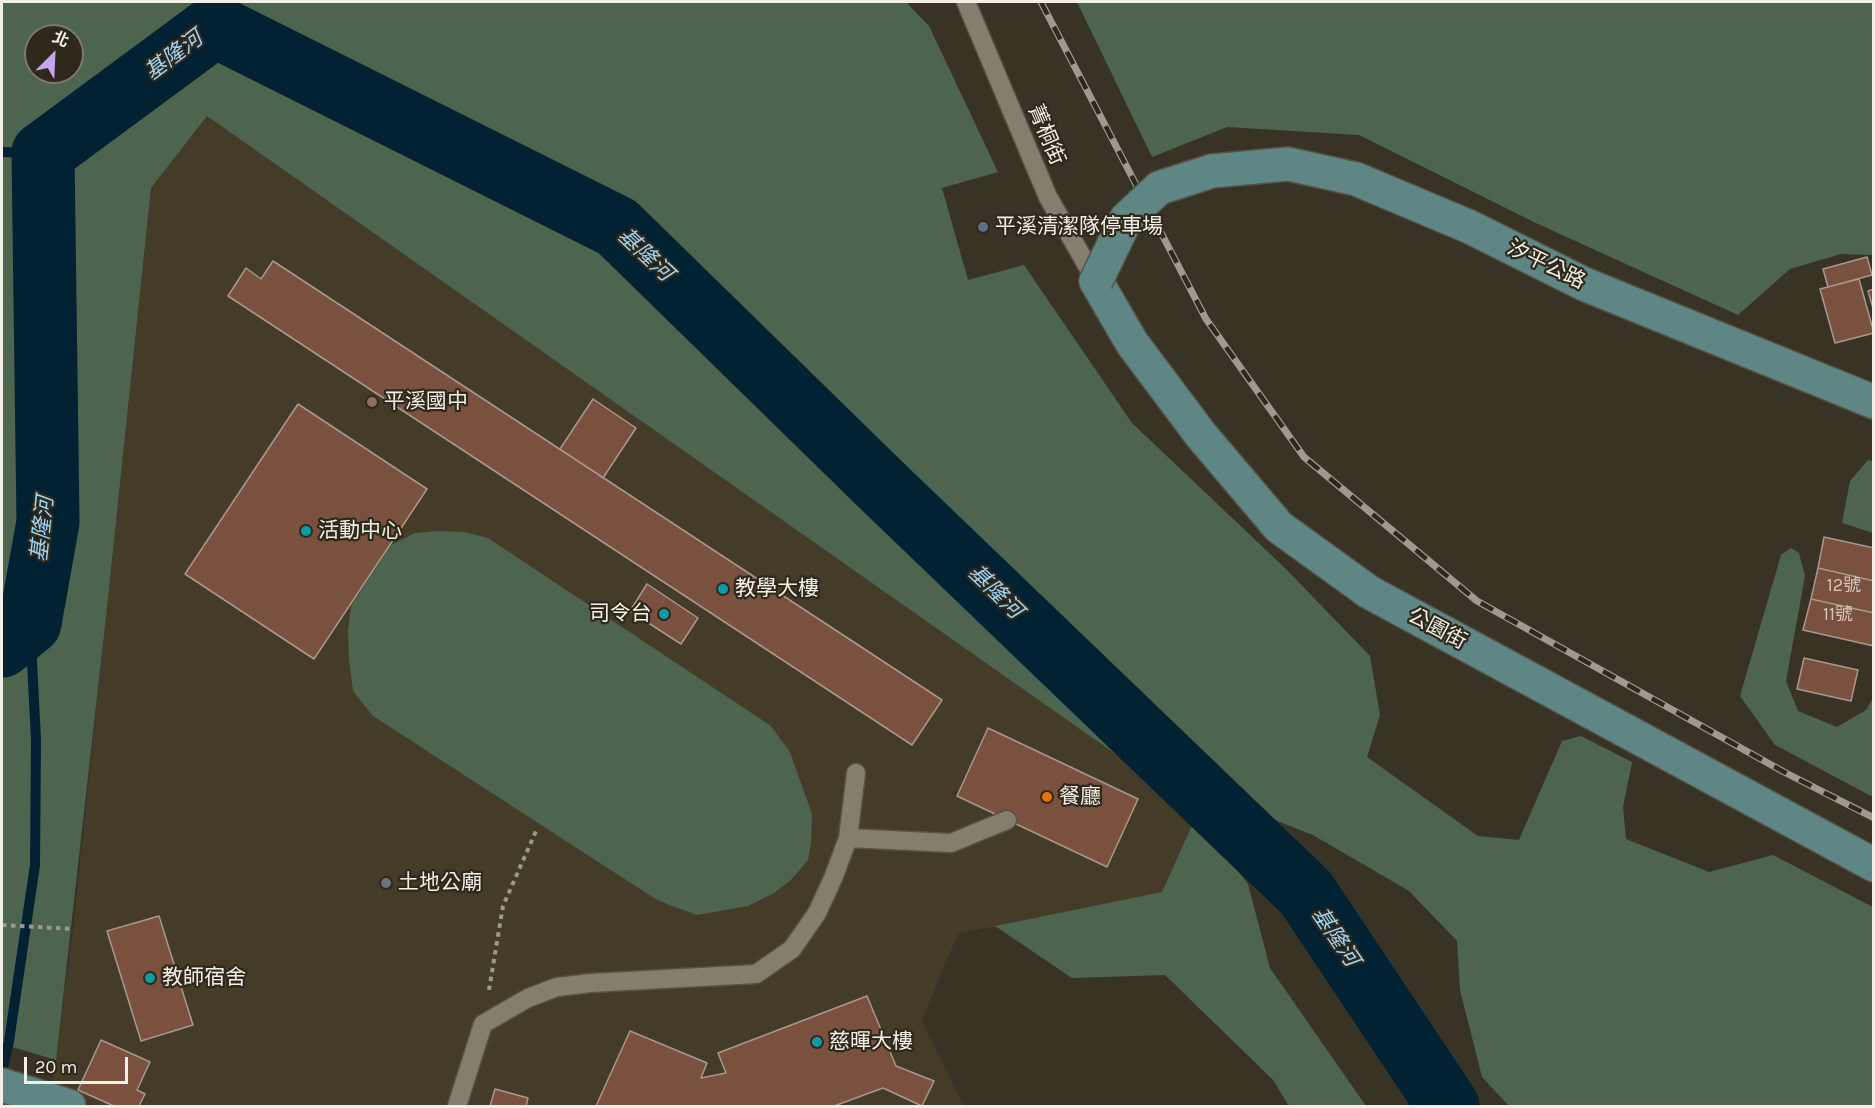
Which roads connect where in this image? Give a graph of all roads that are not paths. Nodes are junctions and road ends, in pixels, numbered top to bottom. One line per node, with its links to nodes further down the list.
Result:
1 (966, 2): 2 (lane, 菁桐街)
2 (1096, 281): 3 (street, 汐平公路, bridge); 7 (street, 公園街)
3 (1874, 402)
4 (856, 773): 6 (lane)
5 (1007, 820): 6 (lane)
6 (848, 838): 10 (lane)
7 (1874, 865)
8 (11, 1088): 9 (street)
9 (69, 1107)
10 (457, 1107)

